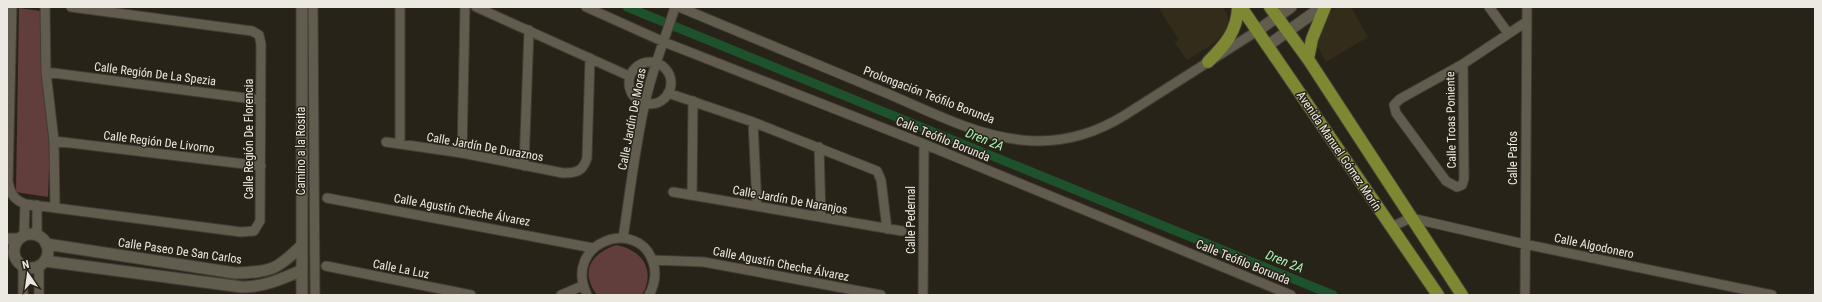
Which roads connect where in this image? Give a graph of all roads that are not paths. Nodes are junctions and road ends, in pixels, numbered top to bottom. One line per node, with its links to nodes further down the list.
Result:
1 (12, 7): 48 (street)
2 (45, 7): 30 (street)
3 (71, 7): 33 (street, Calle Región De Florencia)
4 (302, 7): 63 (street, Camino a la Rosita)
5 (313, 7): 74 (street, Camino a la Rosita)
6 (400, 7): 39 (street)
7 (465, 7): 42 (street)
8 (476, 7): 19 (street, Calle Jardín De Moras)
9 (586, 7): 23 (street, Calle Teófilo Borunda)
10 (1239, 7): 20 (main road, Avenida Manuel Gómez Morín); 28 (main road)
11 (1291, 7): 17 (street, Prolongación Teófilo Borunda)
12 (1322, 7): 21 (street)
13 (1325, 7): 26 (main road)
14 (1489, 7): 22 (street)
15 (1527, 7): 18 (street, Calle Pafos)
16 (676, 9): 23 (street, Calle Jardín De Moras); 28 (street, Prolongación Teófilo Borunda)
17 (1274, 12): 20 (street, Prolongación Teófilo Borunda); 21 (main road, Avenida Manuel Gómez Morín)
18 (1526, 22): 22 (street); 62 (street, Calle Pafos)
19 (529, 30): 25 (street, Calle Jardín De Moras); 44 (street)
20 (1257, 31): 24 (main road, Avenida Manuel Gómez Morín); 28 (street, Prolongación Teófilo Borunda)
21 (1288, 32): 24 (street); 26 (main road, Avenida Manuel Gómez Morín)
22 (1508, 34): 29 (street)
23 (666, 38): 27 (street, Calle Jardín De Moras); 40 (street, Calle Teófilo Borunda)
24 (1267, 46): 54 (main road, Avenida Manuel Gómez Morín)
25 (590, 58): 31 (street, Calle Jardín De Moras); 44 (street, Calle Jardín De Duraznos)
26 (1308, 59): 53 (main road, Avenida Manuel Gómez Morín)
27 (656, 62): 31 (street); 32 (street); 35 (street, Calle Jardín De Moras)
28 (1208, 62)
29 (1463, 64): 29 (street, Calle Troas Poniente)
30 (46, 72): 33 (street, Calle Región De La Spezia); 37 (street)
31 (629, 76): 35 (street)
32 (668, 93): 34 (street); 35 (street)
33 (261, 100): 43 (street, Calle Región De Florencia)
34 (693, 101): 36 (street); 46 (street)
35 (645, 104): 59 (street, Calle Jardín De Moras)
36 (753, 122): 41 (street); 50 (street)
37 (54, 141): 43 (street, Calle Región De Livorno); 51 (street)
38 (386, 142): 39 (street, Calle Jardín De Duraznos)
39 (400, 144): 42 (street, Calle Jardín De Duraznos)
40 (924, 144): 80 (street, Calle Pedernal); 81 (street, Calle Teófilo Borunda)
41 (819, 147): 52 (street); 55 (street)
42 (462, 153): 44 (street, Calle Jardín De Duraznos)
43 (261, 166): 51 (street, Calle Región De Florencia)
44 (524, 166)
45 (673, 192): 46 (street, Calle Jardín De Naranjos)
46 (692, 195): 50 (street, Calle Jardín De Naranjos)
47 (327, 198): 64 (street, Calle Agustín Cheche Álvarez)
48 (25, 204): 49 (street, Calle Región De Florencia); 58 (street)
49 (37, 205): 51 (street, Calle Región De Florencia); 57 (street)
50 (757, 206): 52 (street, Calle Jardín De Naranjos)
51 (55, 207)
52 (822, 217): 55 (street, Calle Jardín De Naranjos)
53 (1411, 218): 54 (street); 62 (street, Calle Algodonero); 83 (main road, Avenida Manuel Gómez Morín)
54 (1391, 227): 82 (main road, Avenida Manuel Gómez Morín)
55 (886, 229): 56 (street, Calle Jardín De Naranjos)
56 (902, 231)
57 (37, 236): 58 (street); 61 (street)
58 (22, 238): 60 (street); 66 (street)
59 (623, 238): 64 (street); 65 (street)
60 (7, 239)
61 (46, 244): 63 (street, Calle Paseo De San Carlos); 67 (street)
62 (1524, 244): 84 (street, Calle Pafos); 85 (street, Calle Algodonero)
63 (302, 245): 69 (street)
64 (593, 248): 70 (street)
65 (652, 260): 78 (street); 79 (street, Calle Agustín Cheche Álvarez)
66 (15, 261): 67 (street); 71 (street)
67 (42, 264): 69 (street); 72 (street)
68 (326, 266): 75 (street, Calle La Luz)
69 (302, 270): 73 (street)
70 (582, 286): 76 (street); 77 (street)
71 (23, 295)
72 (39, 295)
73 (302, 295)
74 (314, 295)
75 (472, 295)
76 (561, 295)
77 (587, 295)
78 (649, 295)
79 (881, 295)
80 (923, 295)
81 (1291, 295)
82 (1438, 295)
83 (1462, 295)
84 (1525, 295)
85 (1772, 295)

